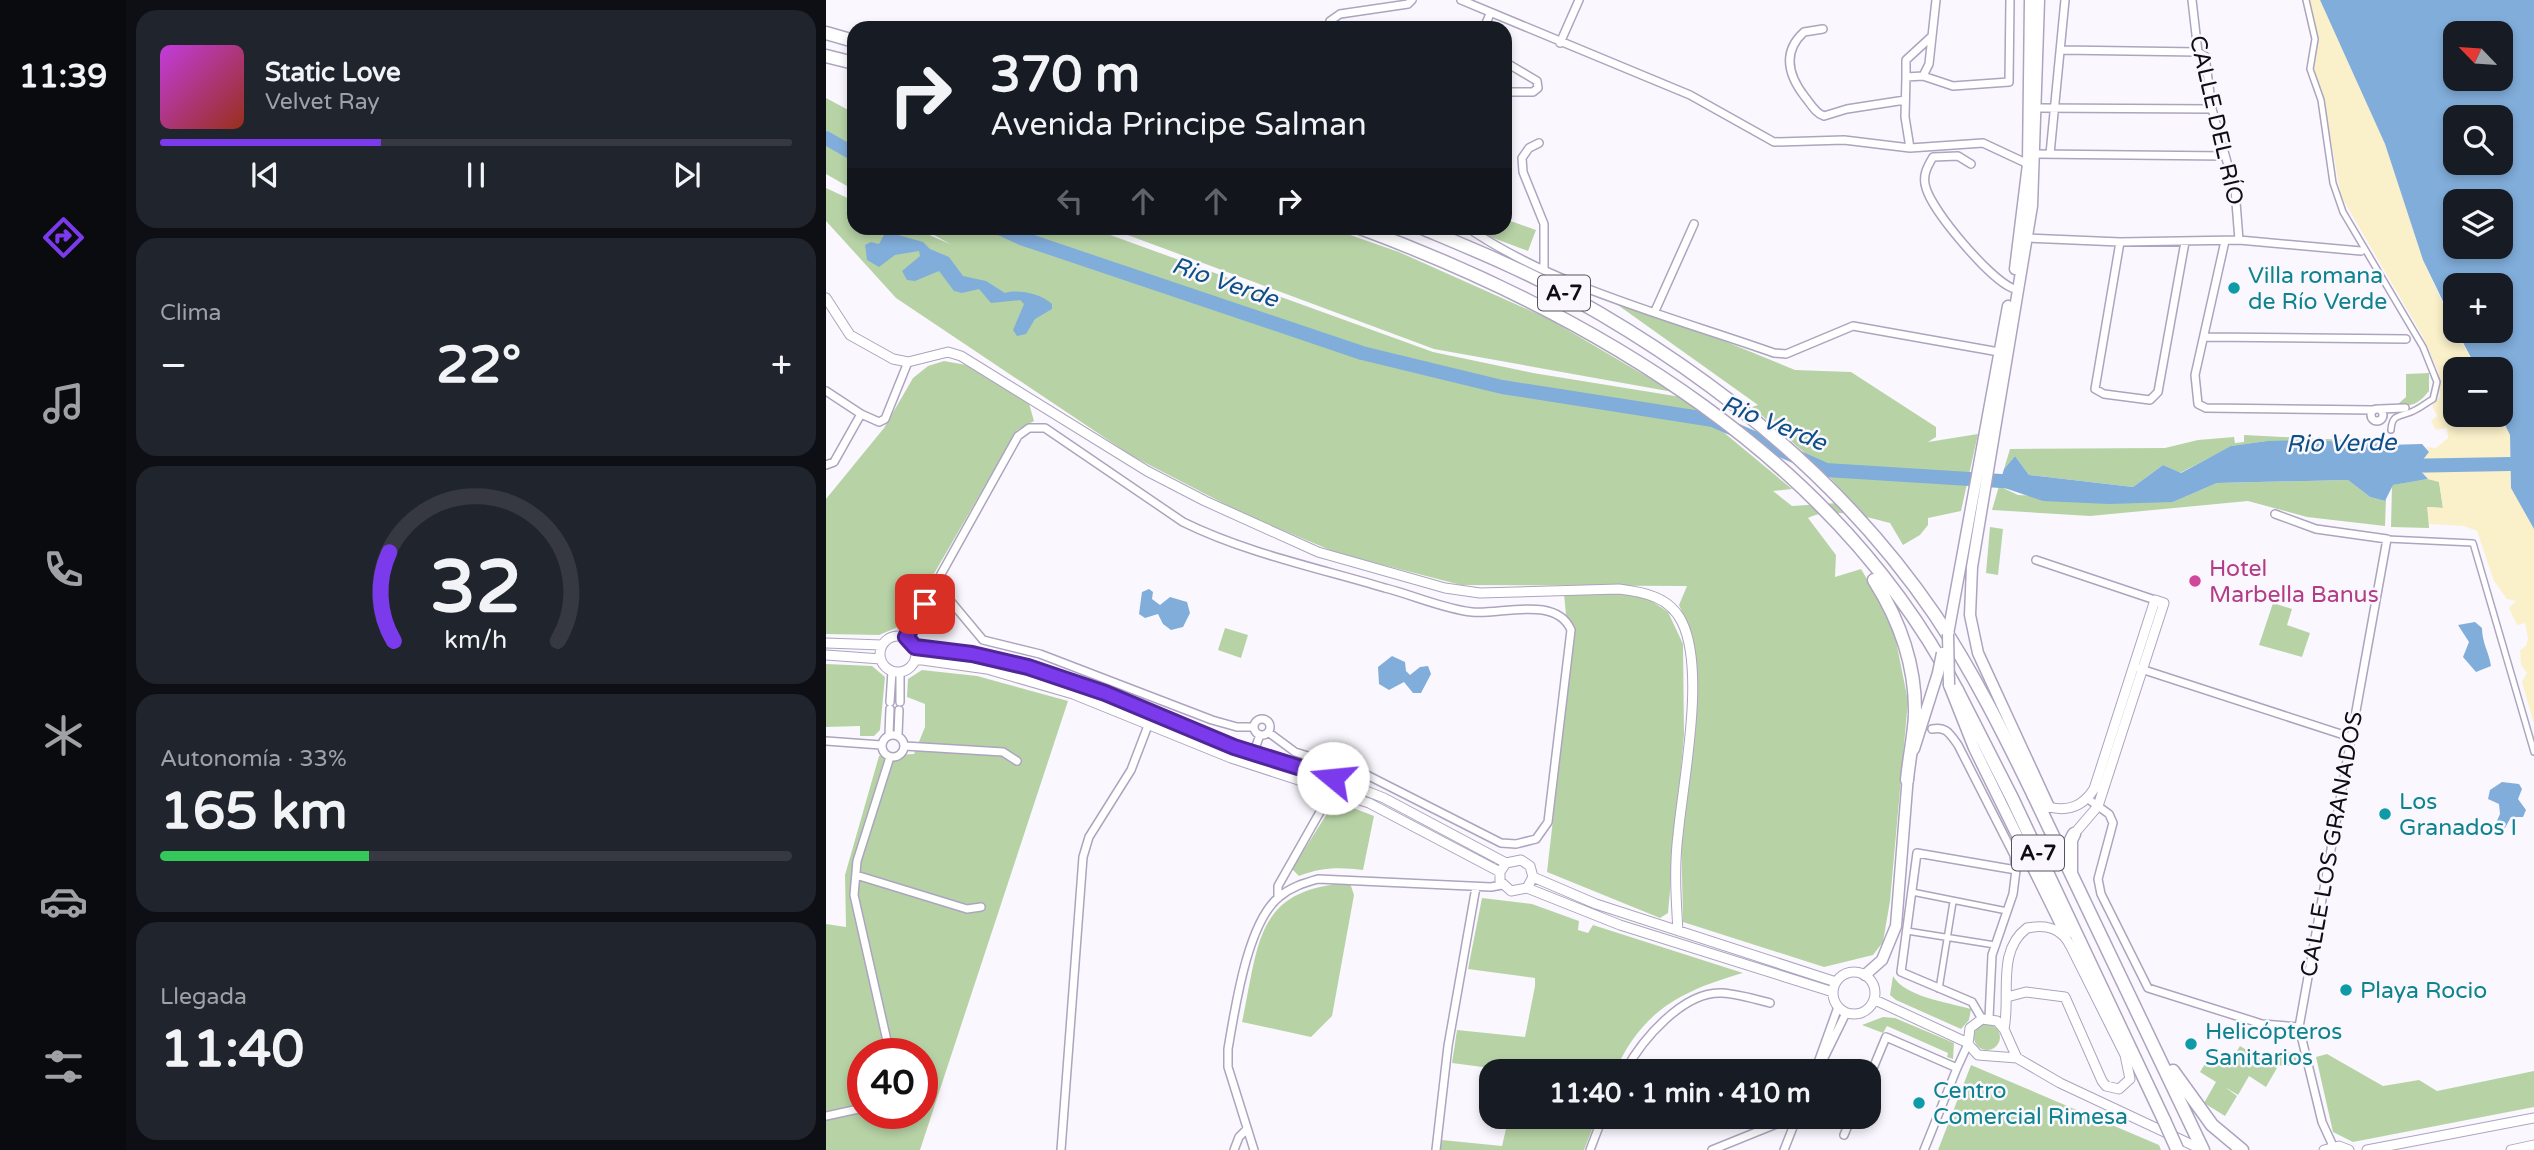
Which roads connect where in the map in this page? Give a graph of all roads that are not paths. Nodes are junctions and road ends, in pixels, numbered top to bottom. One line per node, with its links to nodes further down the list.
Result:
1 (1412, 0): 12 (street)
2 (1461, 0): 11 (street)
3 (1580, 0): 20 (street)
4 (1936, 0): 18 (street)
5 (2010, 0): 26 (street)
6 (2031, 0): 38 (main road)
7 (2039, 0): 30 (main road)
8 (2065, 0): 21 (street)
9 (2192, 0): 22 (street, CALLE DEL RÍO)
10 (2306, 0): 59 (street)
11 (1490, 13): 13 (street); 14 (street)
12 (1329, 21)
13 (1487, 21)
14 (1509, 21)
15 (1512, 22): 20 (street)
16 (1823, 29): 29 (street)
17 (826, 33): 19 (highway)
18 (1931, 37): 26 (street); 27 (street)
19 (847, 39)
20 (1560, 43): 34 (street)
21 (2062, 50): 22 (street); 31 (street)
22 (2198, 52): 32 (street, CALLE DEL RÍO)
23 (826, 56): 24 (highway)
24 (847, 61)
25 (1512, 66): 28 (street)
26 (1923, 76): 27 (street)
27 (1906, 77): 29 (street)
28 (1512, 92)
29 (1905, 100): 34 (street)
30 (2037, 108): 31 (street); 35 (main road)
31 (2054, 109): 32 (street); 36 (street)
32 (2212, 109): 37 (street, CALLE DEL RÍO)
33 (1539, 143): 50 (street)
34 (1910, 148): 38 (street)
35 (2035, 154): 36 (street); 44 (main road)
36 (2050, 154): 37 (street)
37 (2225, 156): 45 (street, CALLE DEL RÍO)
38 (2028, 163): 51 (main road)
39 (1971, 164): 51 (street)
40 (1694, 224): 53 (street)
41 (1376, 235): 67 (highway, A-7)
42 (1437, 235): 101 (highway, A-7)
43 (1478, 235): 50 (street)
44 (2028, 238): 46 (street); 61 (main road)
45 (2239, 240): 48 (street); 49 (street)
46 (2120, 242): 47 (street); 47 (street)
47 (2186, 242): 48 (street)
48 (2225, 242): 54 (street)
49 (2361, 251)
50 (1544, 270): 53 (street)
51 (2012, 288): 56 (main road)
52 (826, 298): 57 (street)
53 (1655, 311): 56 (street)
54 (2204, 337): 55 (street); 59 (street)
55 (2406, 339)
56 (1999, 352): 61 (main road)
57 (908, 362): 60 (street); 118 (street)
58 (826, 391): 60 (street)
59 (2408, 410): 62 (street)
60 (861, 414): 63 (street)
61 (1989, 428): 65 (main road)
62 (2391, 430)
63 (826, 465)
64 (2275, 514): 66 (street)
65 (1974, 516): 71 (main road); 97 (main road)
66 (2387, 539): 88 (street, CALLE LOS GRANADOS); 92 (street)
67 (1863, 554): 81 (highway, A-7); 98 (highway)
68 (2036, 560): 70 (street)
69 (936, 585): 72 (street); 83 (street); 85 (street)
70 (2160, 601): 79 (street)
71 (1948, 634): 81 (main road, bridge); 98 (main road, bridge)
72 (906, 637): 74 (street); 75 (street)
73 (826, 643): 74 (street)
74 (882, 645): 77 (street)
75 (915, 647): 78 (street); 93 (street)
76 (826, 655): 77 (street)
77 (881, 659): 80 (street)
78 (915, 659): 80 (street); 82 (street)
79 (2139, 668): 88 (street); 96 (street)
80 (896, 671): 86 (street); 87 (street)
81 (1953, 687): 120 (main road); 148 (highway, A-7)
82 (1149, 723): 99 (street); 161 (street)
83 (1254, 727): 85 (street); 85 (street)
84 (1932, 729): 105 (street)
85 (1264, 734): 93 (street)
86 (889, 735): 87 (street); 90 (street)
87 (898, 735): 91 (street)
88 (2350, 737): 133 (street, CALLE LOS GRANADOS)
89 (826, 741): 90 (street)
90 (881, 745): 94 (street)
91 (905, 746): 94 (street); 95 (street)
92 (2534, 752)
93 (1253, 754): 104 (street)
94 (890, 757): 108 (street)
95 (1017, 761)
96 (2105, 771): 100 (street); 102 (street)
97 (2032, 773): 101 (highway); 101 (main road)
98 (1907, 780): 123 (main road)
99 (1333, 789): 107 (street); 114 (street)
100 (2088, 799): 101 (street); 102 (street)
101 (2040, 802): 106 (highway, A-7)
102 (2098, 806): 103 (street); 133 (street)
103 (2074, 834): 106 (highway)
104 (1506, 863): 107 (street); 109 (street)
105 (2017, 870): 113 (street); 117 (street)
106 (2071, 871): 139 (highway, A-7)
107 (1500, 872): 110 (street)
108 (856, 875): 116 (street); 137 (street)
109 (1533, 877): 112 (street); 118 (street)
110 (1502, 885): 111 (street); 112 (street)
111 (1476, 887): 114 (street); 164 (street)
112 (1527, 888): 126 (street)
113 (1912, 892): 115 (street); 119 (street)
114 (1278, 898): 156 (street)
115 (1953, 902): 117 (street); 121 (street)
116 (981, 908)
117 (2007, 911): 122 (street)
118 (1678, 931): 124 (street)
119 (1907, 931): 121 (street); 125 (street)
120 (2066, 935): 127 (street); 141 (street)
121 (1947, 938): 122 (street); 125 (street)
122 (1995, 945): 132 (street)
123 (1866, 975): 124 (street); 128 (street)
124 (1836, 982): 126 (street)
125 (1939, 989): 132 (street)
126 (1833, 992): 130 (street)
127 (2007, 997): 136 (street); 141 (street)
128 (1875, 1000): 131 (street); 135 (street)
129 (1770, 1003): 143 (street)
130 (1838, 1007): 131 (street); 144 (street)
131 (1846, 1013): 145 (street)
132 (1985, 1019): 134 (street); 136 (street)
133 (2299, 1027): 159 (street, CALLE LOS GRANADOS)
134 (1970, 1028): 135 (street); 138 (street)
135 (1945, 1031): 138 (street)
136 (2005, 1032): 140 (street); 142 (street)
137 (886, 1038)
138 (1969, 1045): 140 (street); 147 (street)
139 (2159, 1054): 169 (highway, A-7); 170 (highway)
140 (1994, 1055): 142 (street)
141 (2125, 1055): 148 (highway)
142 (2017, 1058): 169 (street)
143 (1634, 1059)
144 (1820, 1059)
145 (1822, 1059)
146 (1877, 1059): 147 (street)
147 (1959, 1064): 168 (street)
148 (2157, 1106): 160 (highway, A-7, bridge)
149 (847, 1111): 150 (street)
150 (826, 1116)
151 (2534, 1118): 172 (street)
152 (1598, 1129): 165 (street)
153 (1764, 1129): 166 (street)
154 (1792, 1129): 167 (street)
155 (1847, 1129): 157 (street)
156 (1246, 1130): 162 (street); 163 (street)
157 (1844, 1135)
158 (2534, 1145): 173 (street)
159 (2328, 1148): 171 (street)
160 (2178, 1149)
161 (1061, 1150)
162 (1234, 1150)
163 (1254, 1150)
164 (1436, 1150)
165 (1590, 1150)
166 (1712, 1150)
167 (1784, 1150)
168 (1924, 1150)
169 (2203, 1150)
170 (2242, 1150)
171 (2349, 1150)
172 (2367, 1150)
173 (2511, 1150)

